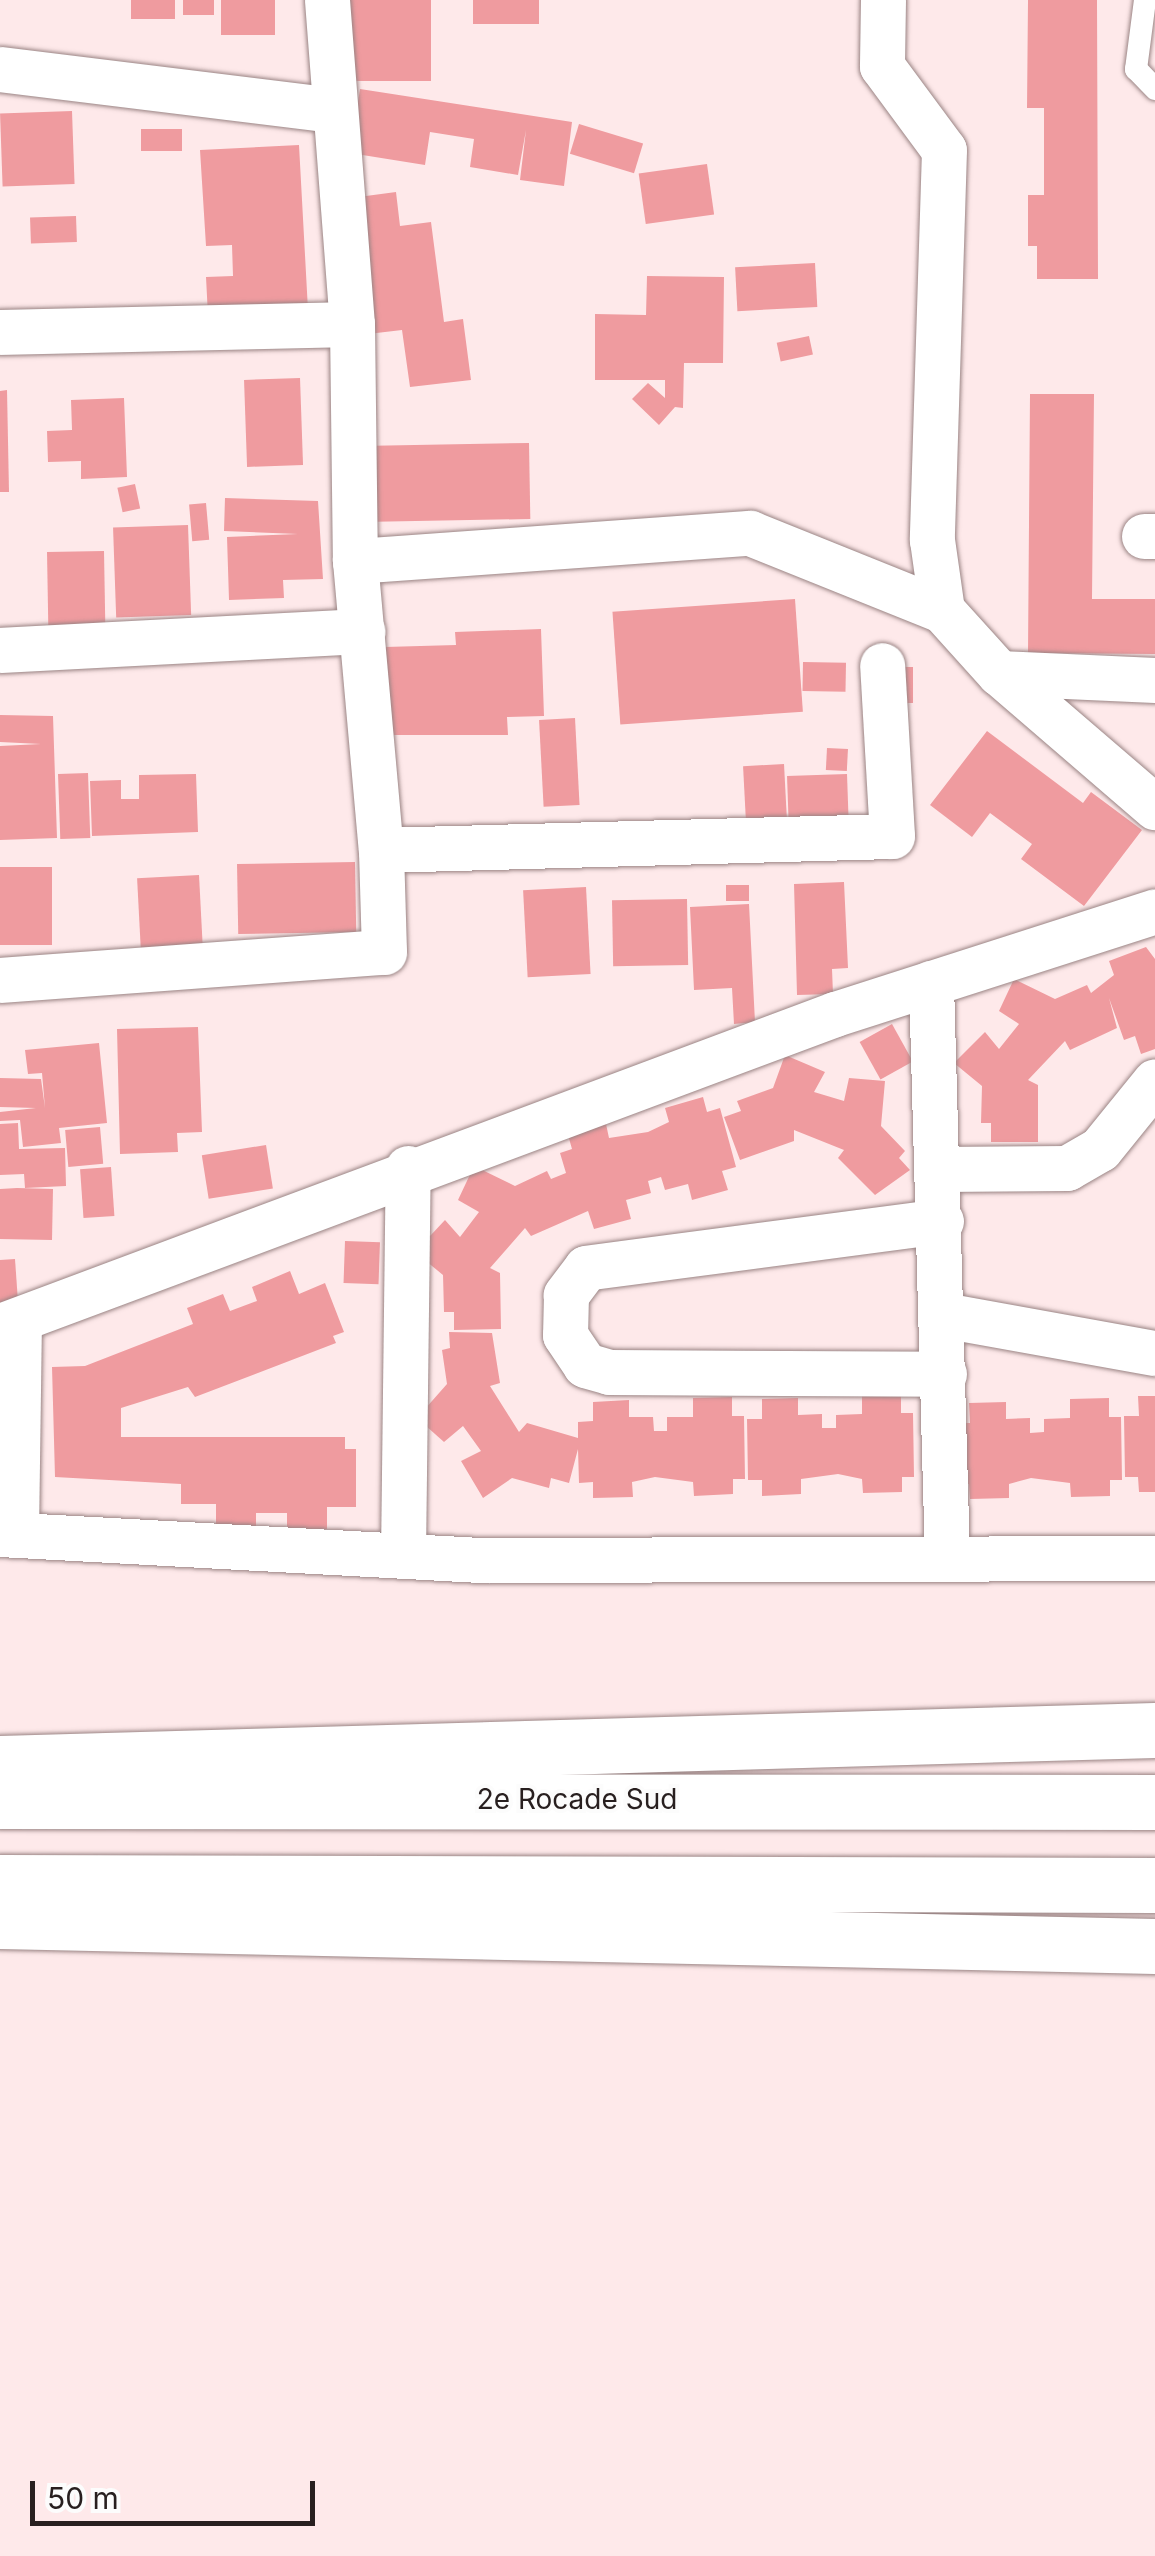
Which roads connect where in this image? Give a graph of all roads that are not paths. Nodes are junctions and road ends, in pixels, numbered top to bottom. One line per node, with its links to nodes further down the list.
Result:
1 (327, 0): 6 (street)
2 (883, 0): 10 (street)
3 (1145, 0): 5 (lane)
4 (0, 69): 6 (street)
5 (1155, 89)
6 (334, 110): 7 (street)
7 (352, 324): 8 (street); 9 (street)
8 (0, 332)
9 (355, 561): 10 (street); 11 (street)
10 (942, 610): 14 (street)
11 (363, 631): 12 (street); 17 (street)
12 (0, 650)
13 (882, 665): 17 (street)
14 (999, 673): 15 (street); 16 (street)
15 (1155, 680)
16 (1155, 808)
17 (381, 850): 19 (street)
18 (1155, 911): 20 (street)
19 (0, 980)
20 (931, 983): 22 (street); 23 (street)
21 (1155, 1081): 23 (street)
22 (408, 1168): 26 (street); 30 (street)
23 (938, 1169): 24 (street)
24 (941, 1220): 25 (street); 28 (street)
25 (943, 1315): 27 (street); 28 (street)
26 (9, 1323): 29 (street)
27 (1155, 1353)
28 (944, 1374): 32 (street)
29 (8, 1534): 30 (street)
30 (403, 1555): 32 (street)
31 (1155, 1558): 32 (street)
32 (947, 1559)
33 (1155, 1730): 34 (highway)
34 (0, 1762)
35 (0, 1801): 36 (highway, 2e Rocade Sud)
36 (1155, 1802)
37 (0, 1882): 38 (highway)
38 (1155, 1886)
39 (0, 1921): 40 (highway)
40 (1155, 1946)

